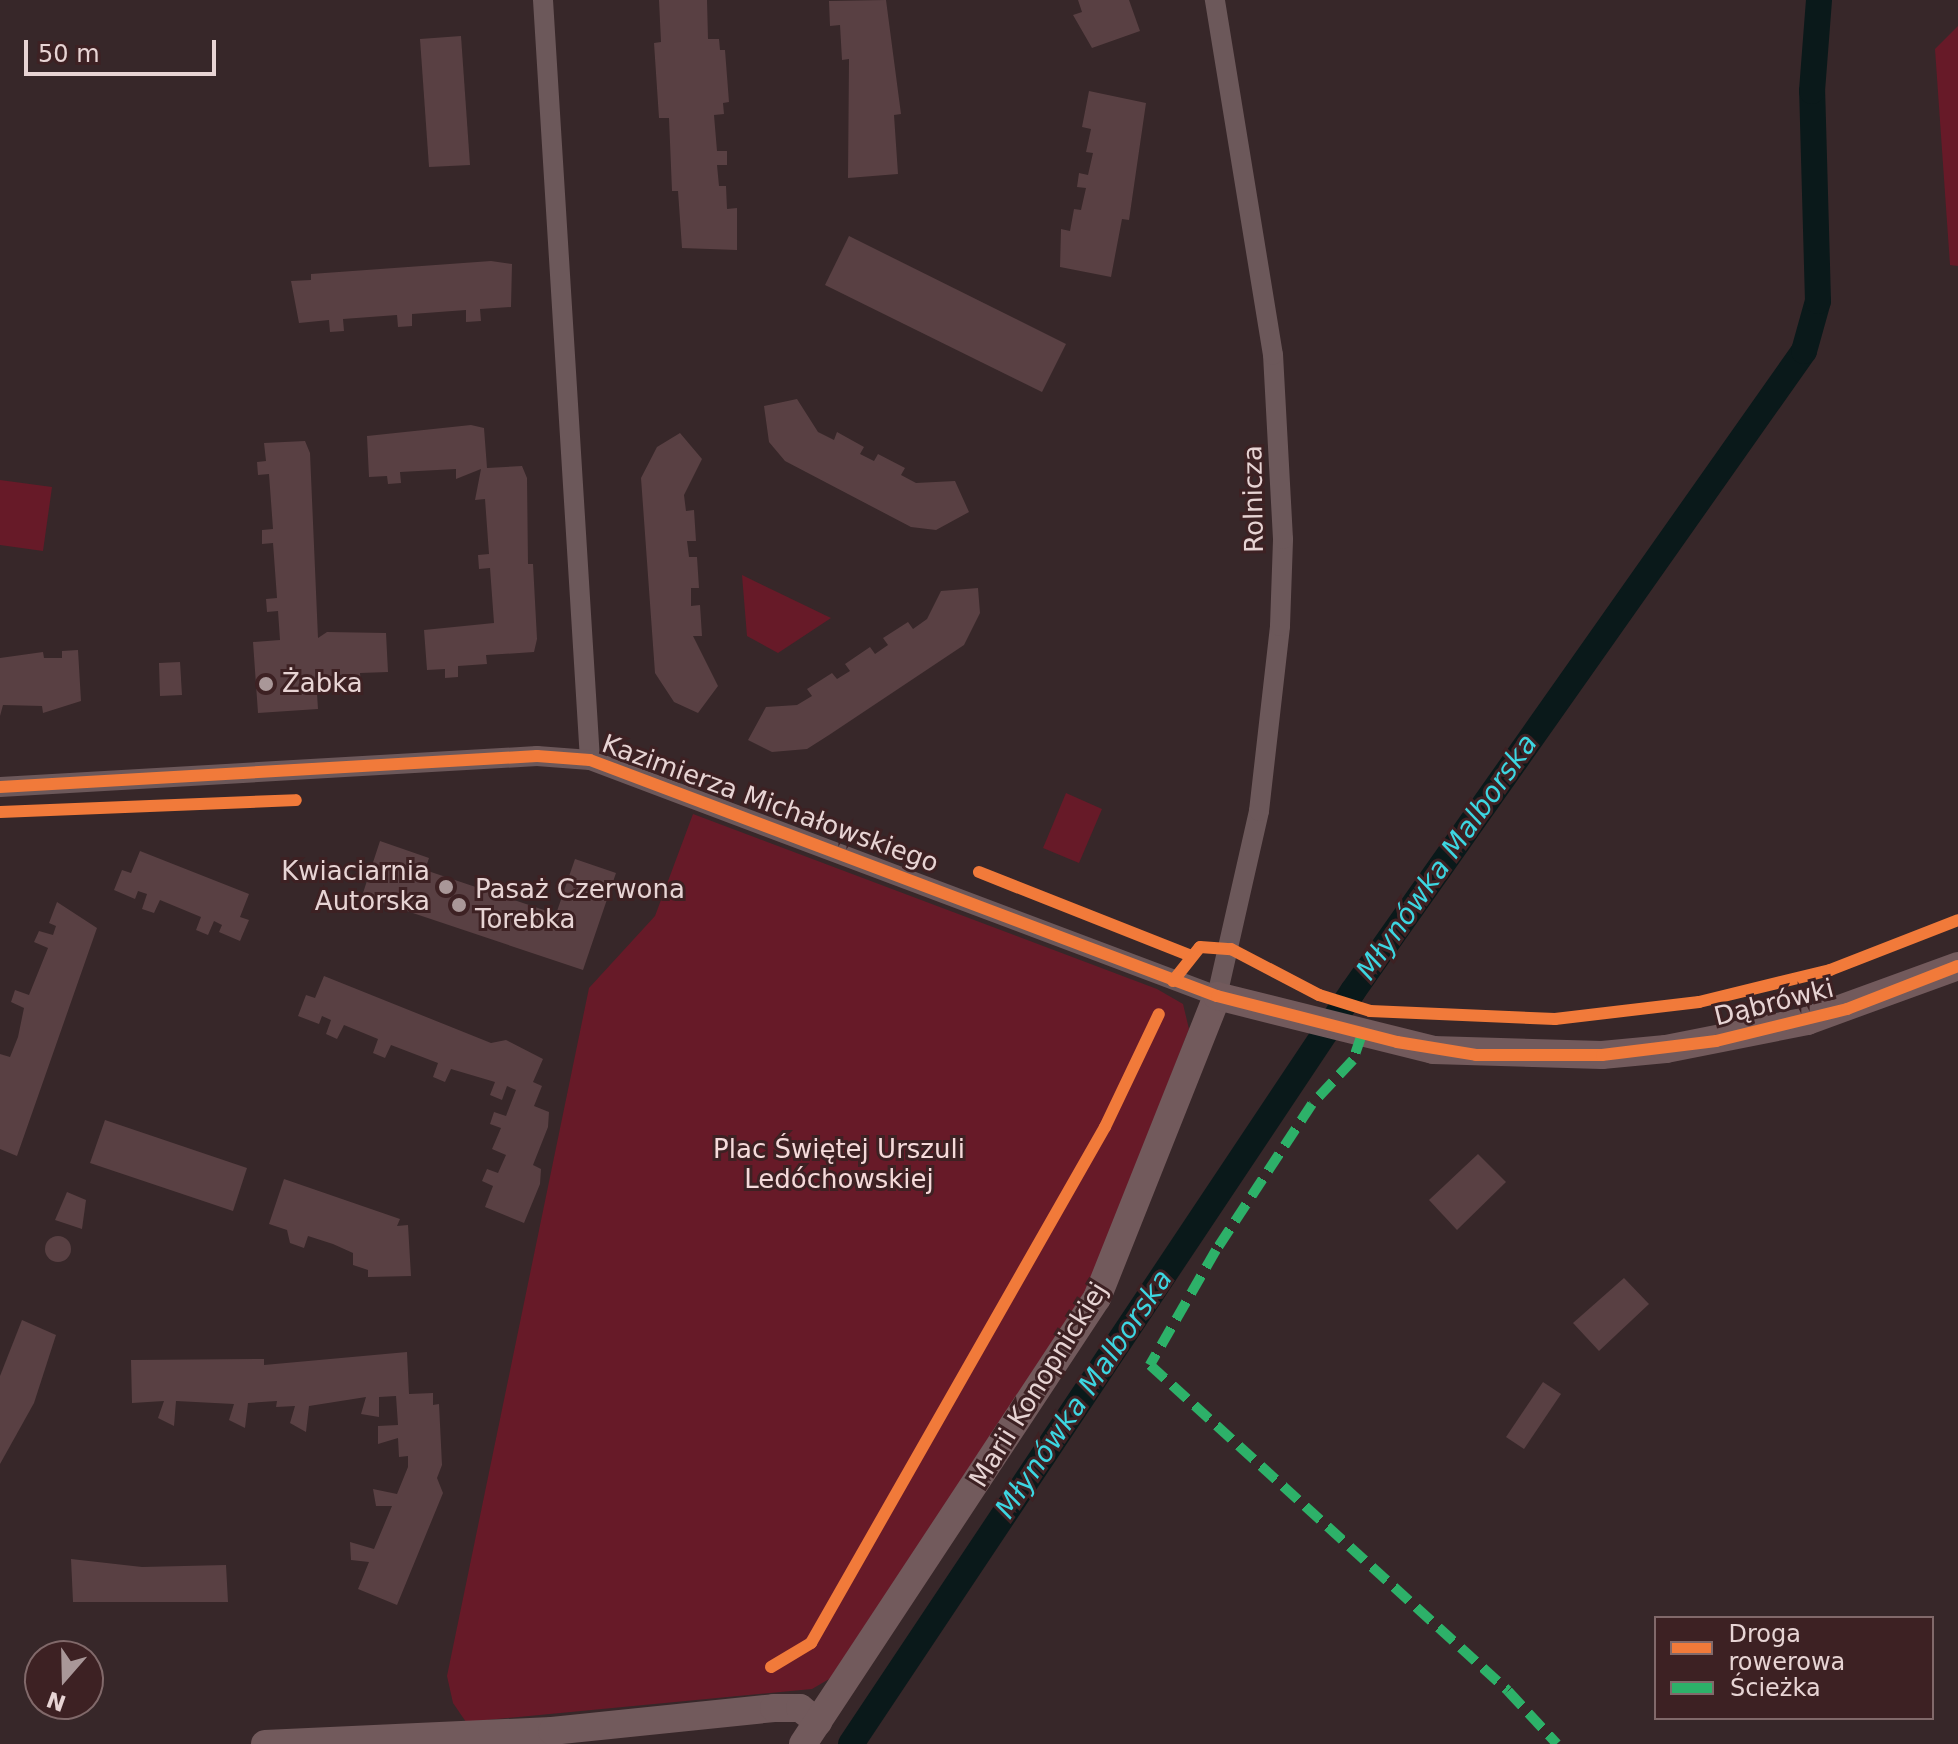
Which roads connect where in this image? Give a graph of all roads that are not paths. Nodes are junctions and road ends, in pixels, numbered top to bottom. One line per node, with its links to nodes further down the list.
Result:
1 (543, 0): 3 (street)
2 (1215, 0): 6 (street, Rolnicza)
3 (590, 760): 4 (street, Kazimierza Michałowskiego); 6 (street, Kazimierza Michałowskiego)
4 (0, 787)
5 (1958, 966): 6 (street, Dąbrówki)
6 (1217, 996): 7 (street, Marii Konopnickiej)
7 (810, 1733): 8 (street)
8 (265, 1744)

